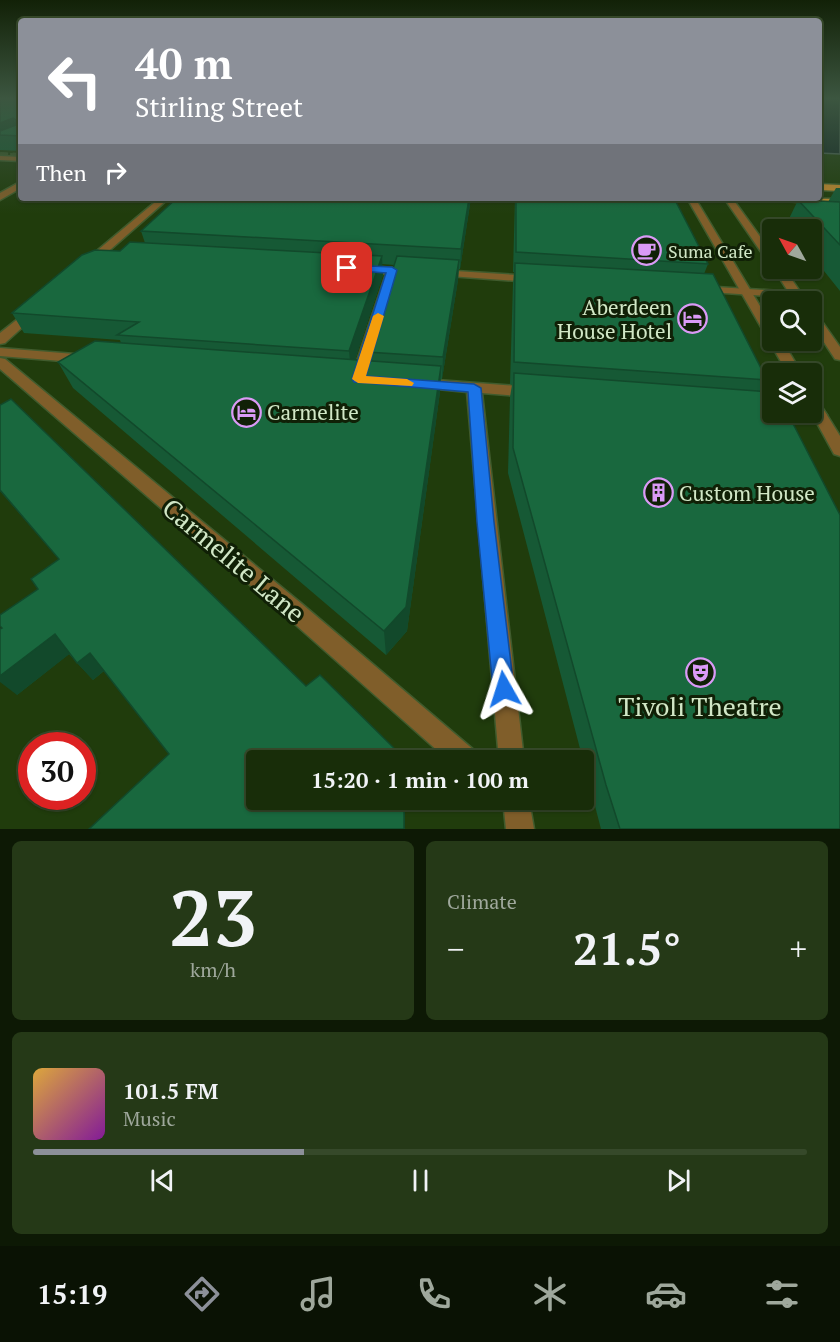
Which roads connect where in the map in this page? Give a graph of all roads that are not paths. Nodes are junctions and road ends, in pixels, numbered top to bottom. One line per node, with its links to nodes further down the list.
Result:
1 (0, 158): 2 (street)
2 (18, 159)
3 (18, 187): 6 (street)
4 (822, 188): 5 (main road)
5 (840, 188)
6 (0, 197)
7 (162, 201): 14 (street)
8 (693, 201): 18 (street)
9 (730, 201): 12 (street)
10 (822, 201): 11 (main road)
11 (840, 202)
12 (762, 246)
13 (346, 268): 15 (street)
14 (83, 269)
15 (392, 270): 16 (street); 28 (street)
16 (549, 280)
17 (688, 288): 18 (street)
18 (746, 292): 19 (street); 21 (street)
19 (762, 294)
20 (47, 300): 23 (street)
21 (762, 319)
22 (822, 330): 25 (street)
23 (0, 340)
24 (0, 352): 26 (street)
25 (840, 356)
26 (103, 360)
27 (0, 362): 34 (street, Carmelite Lane)
28 (339, 378)
29 (405, 383): 30 (street)
30 (474, 388): 31 (street); 35 (street)
31 (546, 394)
32 (822, 420): 33 (street)
33 (840, 450)
34 (455, 750)
35 (511, 750)

